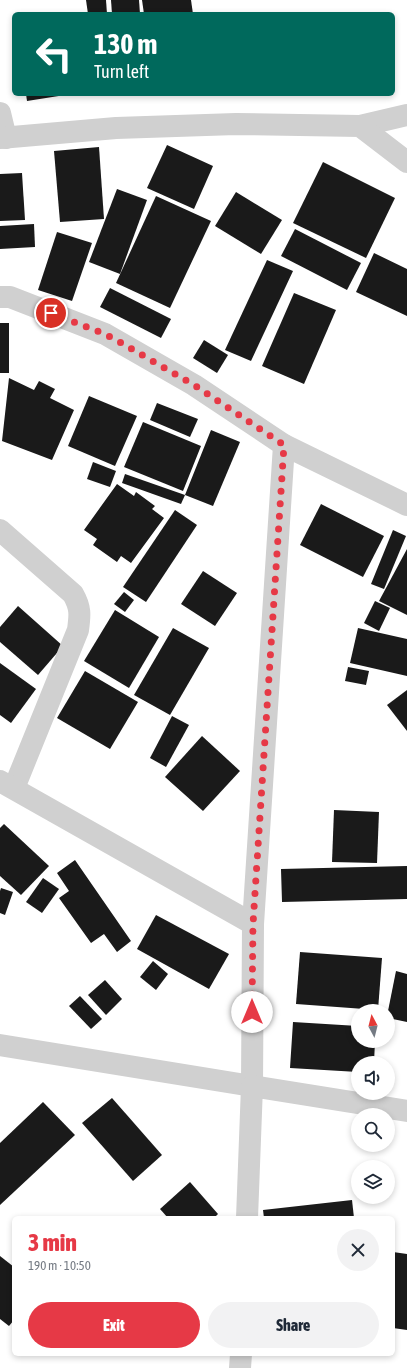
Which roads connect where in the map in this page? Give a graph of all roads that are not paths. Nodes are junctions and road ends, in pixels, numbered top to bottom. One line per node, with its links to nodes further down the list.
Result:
1 (0, 113): 4 (street)
2 (407, 115): 3 (street)
3 (360, 126): 4 (street); 5 (street)
4 (3, 138)
5 (407, 162)
6 (0, 296): 7 (street)
7 (284, 445): 8 (street); 11 (street)
8 (407, 505)
9 (0, 530): 10 (street)
10 (7, 785): 11 (street)
11 (253, 924): 13 (street)
12 (0, 1045): 13 (street)
13 (252, 1086): 14 (street); 15 (street)
14 (407, 1111)
15 (247, 1216)
16 (241, 1356): 17 (street)
17 (240, 1368)

